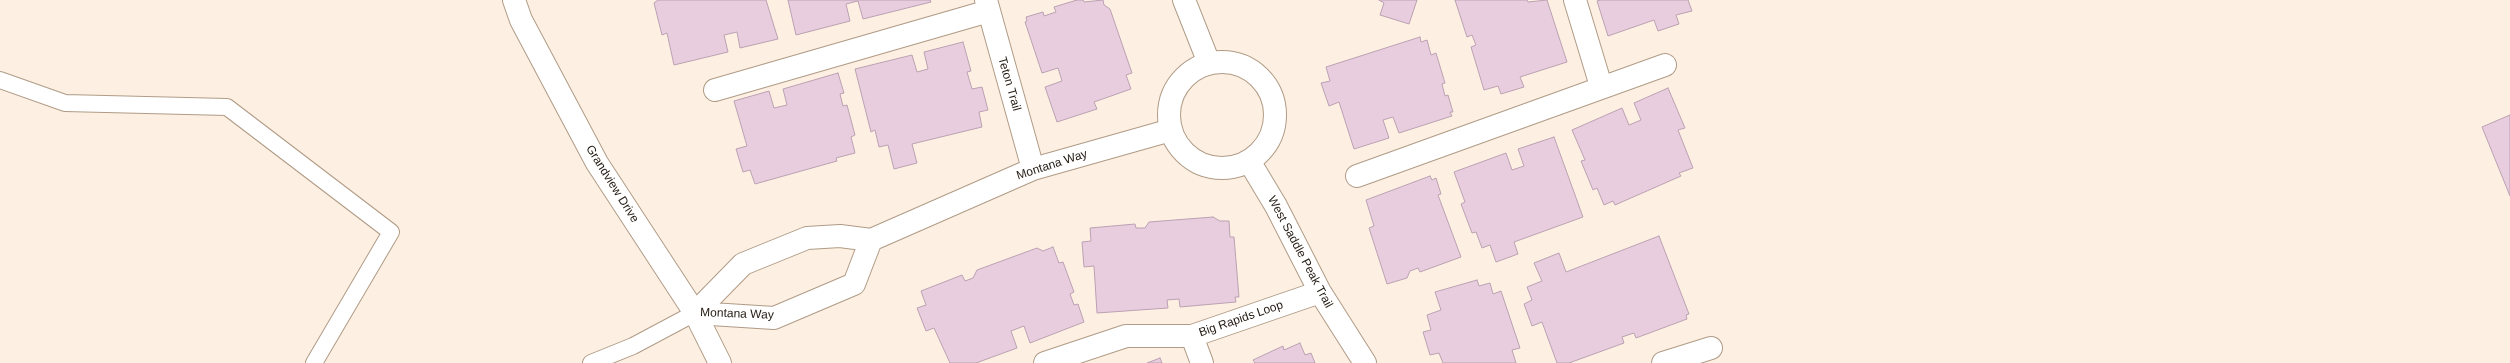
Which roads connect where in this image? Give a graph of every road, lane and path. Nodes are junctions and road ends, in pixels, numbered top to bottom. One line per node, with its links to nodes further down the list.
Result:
1 (514, 0): 16 (street, Grandview Drive)
2 (1184, 0): 5 (street)
3 (1575, 0): 8 (street)
4 (987, 6): 9 (street); 12 (street, Teton Trail)
5 (1209, 63): 10 (street); 11 (street)
6 (1665, 64): 8 (street)
7 (0, 80): 19 (lane)
8 (1601, 86): 13 (street)
9 (715, 90)
10 (1171, 130): 11 (street); 12 (street, Montana Way)
11 (1249, 161): 15 (street, West Saddle Peak Trail)
12 (1033, 169): 14 (street, Montana Way)
13 (1357, 176)
14 (871, 240): 16 (street, Montana Way); 16 (street, Montana Way)
15 (1320, 292): 17 (street, Big Rapids Loop); 24 (street, West Saddle Peak Trail)
16 (695, 314): 20 (lane); 21 (street, Grandview Drive)
17 (1192, 336): 22 (street, Big Rapids Loop); 23 (street)
18 (1711, 348): 25 (street)
19 (314, 363)
20 (591, 363)
21 (720, 363)
22 (1045, 363)
23 (1202, 363)
24 (1365, 363)
25 (1663, 363)

